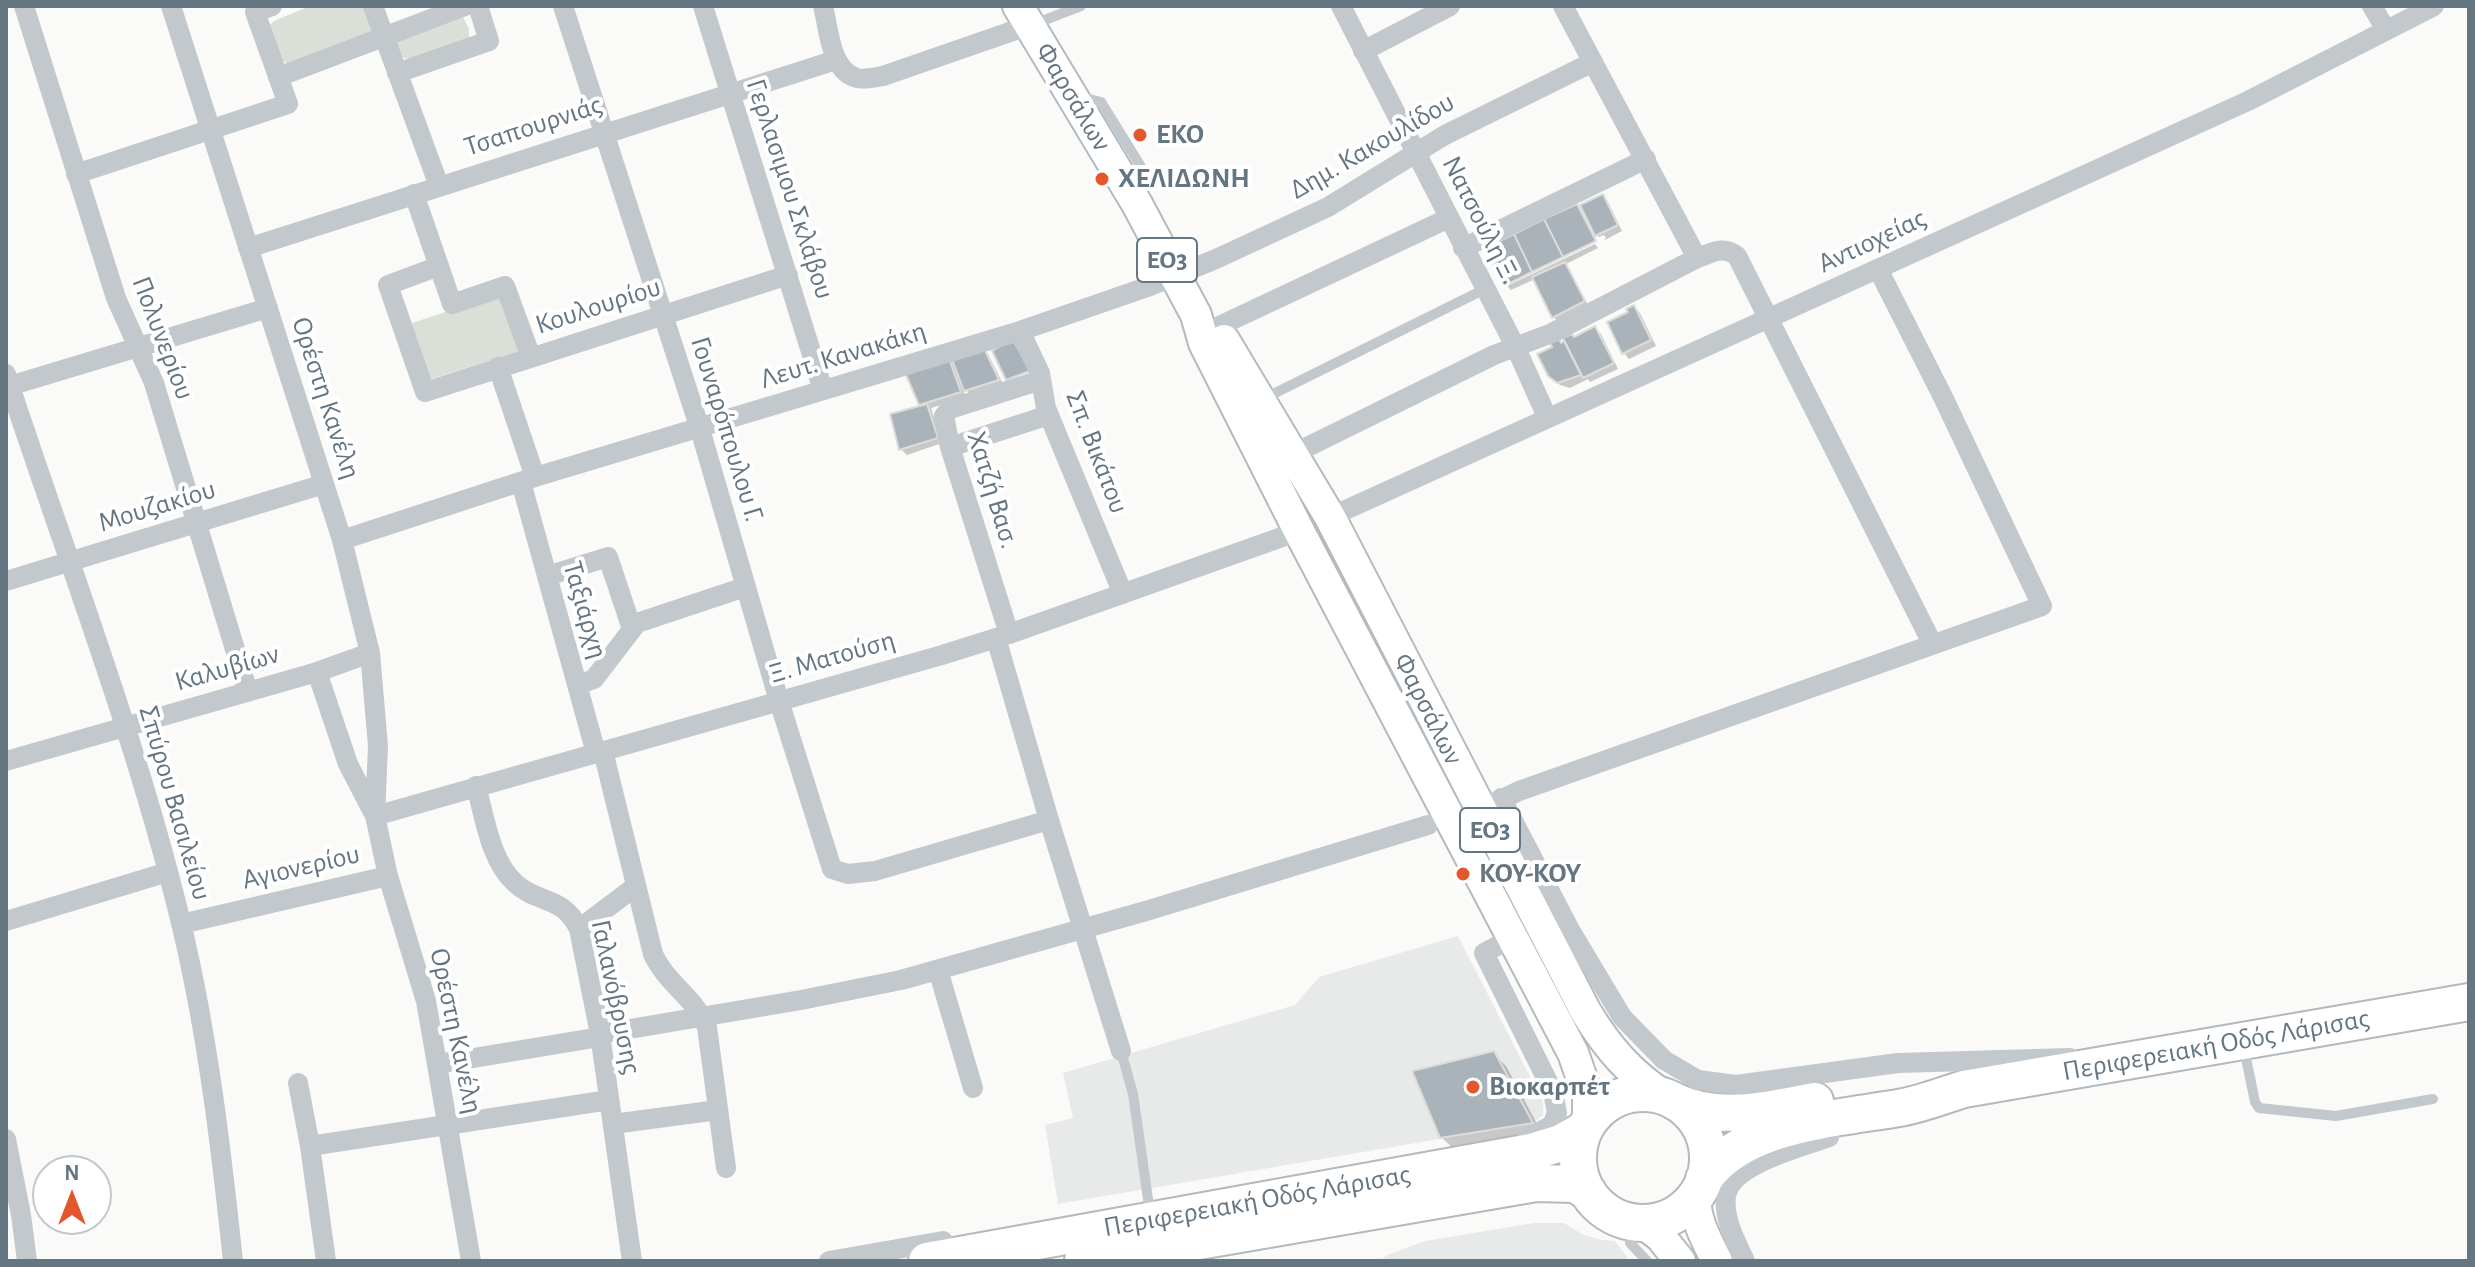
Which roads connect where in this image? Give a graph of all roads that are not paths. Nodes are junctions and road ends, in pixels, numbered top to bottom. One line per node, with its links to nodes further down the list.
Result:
1 (24, 6): 29 (street, Πολυνερίου)
2 (171, 6): 25 (street, Ορέστη Κανέλη)
3 (272, 6): 23 (street)
4 (373, 6): 18 (street)
5 (465, 6): 18 (street)
6 (478, 6): 22 (street)
7 (563, 6): 26 (street, Γουναρόπουλου Γ.)
8 (703, 6): 24 (street, Γερλασιμου Σκλάβου)
9 (823, 6): 20 (street)
10 (1081, 6): 16 (lane)
11 (1341, 6): 19 (street, Νατσούλη Ξ.)
12 (1450, 6): 19 (street)
13 (1563, 6): 21 (street)
14 (2372, 6): 17 (street)
15 (2434, 6): 17 (street, Αντιοχείας)
16 (1024, 16): 20 (street); 39 (main road, Φαρσάλων / ΕΟ3)
17 (2386, 30): 37 (street, Αντιοχείας)
18 (384, 36): 22 (street); 23 (street)
19 (1363, 51): 27 (street, Νατσούλη Ξ.)
20 (836, 60): 24 (street, Τσαπουρνιάς)
21 (1593, 62): 27 (street, Δημ. Κακουλίδου); 28 (street)
22 (397, 73): 30 (street)
23 (278, 77): 25 (street)
24 (729, 93): 26 (street, Τσαπουρνιάς); 38 (street, Γερλασιμου Σκλάβου)
25 (210, 131): 29 (street); 33 (street, Ορέστη Κανέλη)
26 (604, 133): 30 (street, Τσαπουρνιάς); 42 (street, Γουναρόπουλου Γ.)
27 (1415, 153): 32 (street, Νατσούλη Ξ.); 39 (street, Δημ. Κακουλίδου)
28 (1646, 159): 34 (street); 35 (street)
29 (76, 174): 46 (street, Πολυνερίου)
30 (439, 186): 31 (street, Τσαπουρνιάς)
31 (414, 194): 33 (street, Τσαπουρνιάς); 36 (street)
32 (1449, 218): 34 (street, Νατσούλη Ξ.); 44 (street)
33 (248, 248): 41 (street, Ορέστη Κανέλη)
34 (1463, 248): 40 (street, Νατσούλη Ξ.)
35 (1697, 258): 43 (street); 47 (street)
36 (439, 266): 48 (street); 49 (street, Κουλουρίου)
37 (1878, 269): 43 (street, Αντιοχείας); 72 (street)
38 (788, 275): 42 (street, Κουλουρίου); 52 (street, Γερλασιμου Σκλάβου)
39 (1176, 276): 44 (main road, Φαρσάλων / ΕΟ3); 45 (street, Λευτ. Κανακάκη)
40 (1485, 289): 47 (street, Νατσούλη Ξ.); 53 (lane)
41 (268, 308): 46 (street); 60 (street, Ορέστη Κανέλη)
42 (663, 315): 48 (street, Κουλουρίου); 56 (street, Γουναρόπουλου Γ.)
43 (1769, 319): 55 (street, Αντιοχείας); 72 (street)
44 (1206, 322): 53 (main road, Φαρσάλων / ΕΟ3); 63 (main road, Φαρσάλων / ΕΟ3)
45 (1020, 331): 50 (street, Σπ. Βικάτου); 52 (street, Λευτ. Κανακάκη)
46 (138, 347): 51 (street); 62 (street, Πολυνερίου)
47 (1516, 348): 55 (street, Νατσούλη Ξ.); 58 (street)
48 (531, 357): 49 (street, Κουλουρίου)
49 (498, 367): 59 (street, Ταξιάρχη)
50 (1041, 380): 54 (street, Σπ. Βικάτου); 57 (street, Χατζή Βασ.)
51 (7, 382): 65 (street, Σπύρου Βασιλείου)
52 (823, 390): 56 (street, Λευτ. Κανακάκη)
53 (1259, 401): 58 (main road, Φαρσάλων / ΕΟ3)
54 (1049, 415): 57 (street); 69 (street, Σπ. Βικάτου)
55 (1547, 417): 61 (street, Αντιοχείας)
56 (700, 429): 59 (street, Λευτ. Κανακάκη); 68 (street, Γουναρόπουλου Γ.)
57 (950, 447): 71 (street, Χατζή Βασ.)
58 (1291, 455): 61 (main road, Φαρσάλων / ΕΟ3)
59 (528, 479): 64 (street, Λευτ. Κανακάκη); 66 (street, Ταξιάρχη)
60 (324, 484): 62 (street, Μουζακίου); 64 (street, Ορέστη Κανέλη)
61 (1330, 517): 82 (main road, Φαρσάλων / ΕΟ3)
62 (197, 523): 65 (street, Μουζακίου); 76 (street, Πολυνερίου)
63 (1299, 531): 69 (street, Ξ. Ματούση); 93 (main road, Φαρσάλων / ΕΟ3)
64 (342, 540): 73 (street, Ορέστη Κανέλη)
65 (68, 562): 67 (street, Μουζακίου); 78 (street, Σπύρου Βασιλείου)
66 (547, 576): 70 (street); 75 (street, Ταξιάρχη)
67 (6, 581)
68 (745, 587): 70 (street); 77 (street, Γουναρόπουλου Γ.)
69 (1123, 594): 71 (street, Ξ. Ματούση)
70 (632, 629): 75 (street)
71 (1003, 636): 77 (street, Ξ. Ματούση); 84 (street, Χατζή Βασ.)
72 (1932, 643): 82 (street)
73 (370, 653): 74 (street, Καλυβίων); 83 (street, Ορέστη Κανέλη)
74 (317, 672): 76 (street, Καλυβίων); 83 (street, Ορέστη Κανέλη)
75 (578, 685): 79 (street, Ταξιάρχη)
76 (248, 692): 78 (street, Καλυβίων)
77 (779, 701): 79 (street, Ξ. Ματούση); 84 (street, Γουναρόπουλου Γ.)
78 (125, 726): 80 (street, Καλυβίων); 86 (street, Σπύρου Βασιλείου)
79 (600, 752): 81 (street, Ξ. Ματούση); 88 (street, Ταξιάρχη)
80 (6, 761)
81 (476, 786): 83 (street, Ξ. Ματούση); 92 (street, Γαλανόβρυσης)
82 (1490, 804): 100 (street); 105 (main road, Φαρσάλων / ΕΟ3)
83 (375, 816): 87 (street, Ορέστη Κανέλη)
84 (1049, 820): 91 (street, Χατζή Βασ.)
85 (1428, 825): 91 (street)
86 (168, 872): 89 (street); 90 (street, Σπύρου Βασιλείου)
87 (388, 876): 90 (street, Αγιονερίου); 101 (street, Ορέστη Κανέλη)
88 (636, 886): 92 (street); 96 (street, Ταξιάρχη)
89 (6, 921)
90 (181, 924): 124 (street, Σπύρου Βασιλείου)
91 (1083, 928): 94 (street); 99 (street, Χατζή Βασ.)
92 (579, 929): 97 (street, Γαλανόβρυσης)
93 (1512, 938): 111 (main road, Φαρσάλων / ΕΟ3); 115 (street)
94 (938, 970): 96 (street); 103 (street)
95 (2469, 1002): 98 (highway, Περιφερειακή Οδός Λάρισας)
96 (703, 1017): 97 (street); 108 (street)
97 (600, 1035): 101 (street); 107 (street, Γαλανόβρυσης)
98 (2242, 1041): 100 (highway, Περιφερειακή Οδός Λάρισας); 106 (lane)
99 (1121, 1051): 119 (lane)
100 (2112, 1063): 104 (highway, Περιφερειακή Οδός Λάρισας)
101 (437, 1064): 110 (street, Ορέστη Κανέλη)
102 (298, 1083): 114 (street)
103 (973, 1088)
104 (1964, 1089): 105 (highway, Περιφερειακή Οδός Λάρισας); 112 (highway, Περιφερειακή Οδός Λάρισας)
105 (1670, 1099): 111 (highway); 117 (highway, ΕΟ3)
106 (2433, 1099)
107 (609, 1100): 109 (street, Γαλανόβρυσης); 110 (street)
108 (718, 1110): 109 (street); 116 (street)
109 (613, 1124): 127 (street, Γαλανόβρυσης)
110 (449, 1126): 114 (street); 126 (street, Ορέστη Κανέλη)
111 (1586, 1126): 115 (highway, Περιφερειακή Οδός Λάρισας); 118 (highway, ΕΟ3)
112 (1831, 1128): 117 (highway, Περιφερειακή Οδός Λάρισας); 134 (street)
113 (6, 1139): 123 (street)
114 (310, 1146): 125 (street)
115 (1477, 1156): 119 (street); 129 (highway, Περιφερειακή Οδός Λάρισας)
116 (726, 1168)
117 (1700, 1187): 120 (highway); 133 (main road, ΕΟ3)
118 (1588, 1192): 120 (highway); 130 (highway, Περιφερειακή Οδός Λάρισας)
119 (1149, 1206): 128 (street)
120 (1635, 1233): 131 (lane); 132 (main road)
121 (6, 1260): 122 (street)
122 (13, 1261)
123 (27, 1261)
124 (233, 1261)
125 (326, 1261)
126 (471, 1261)
127 (632, 1261)
128 (829, 1261)
129 (927, 1261)
130 (1083, 1261)
131 (1647, 1261)
132 (1680, 1261)
133 (1717, 1261)
134 (1745, 1261)

